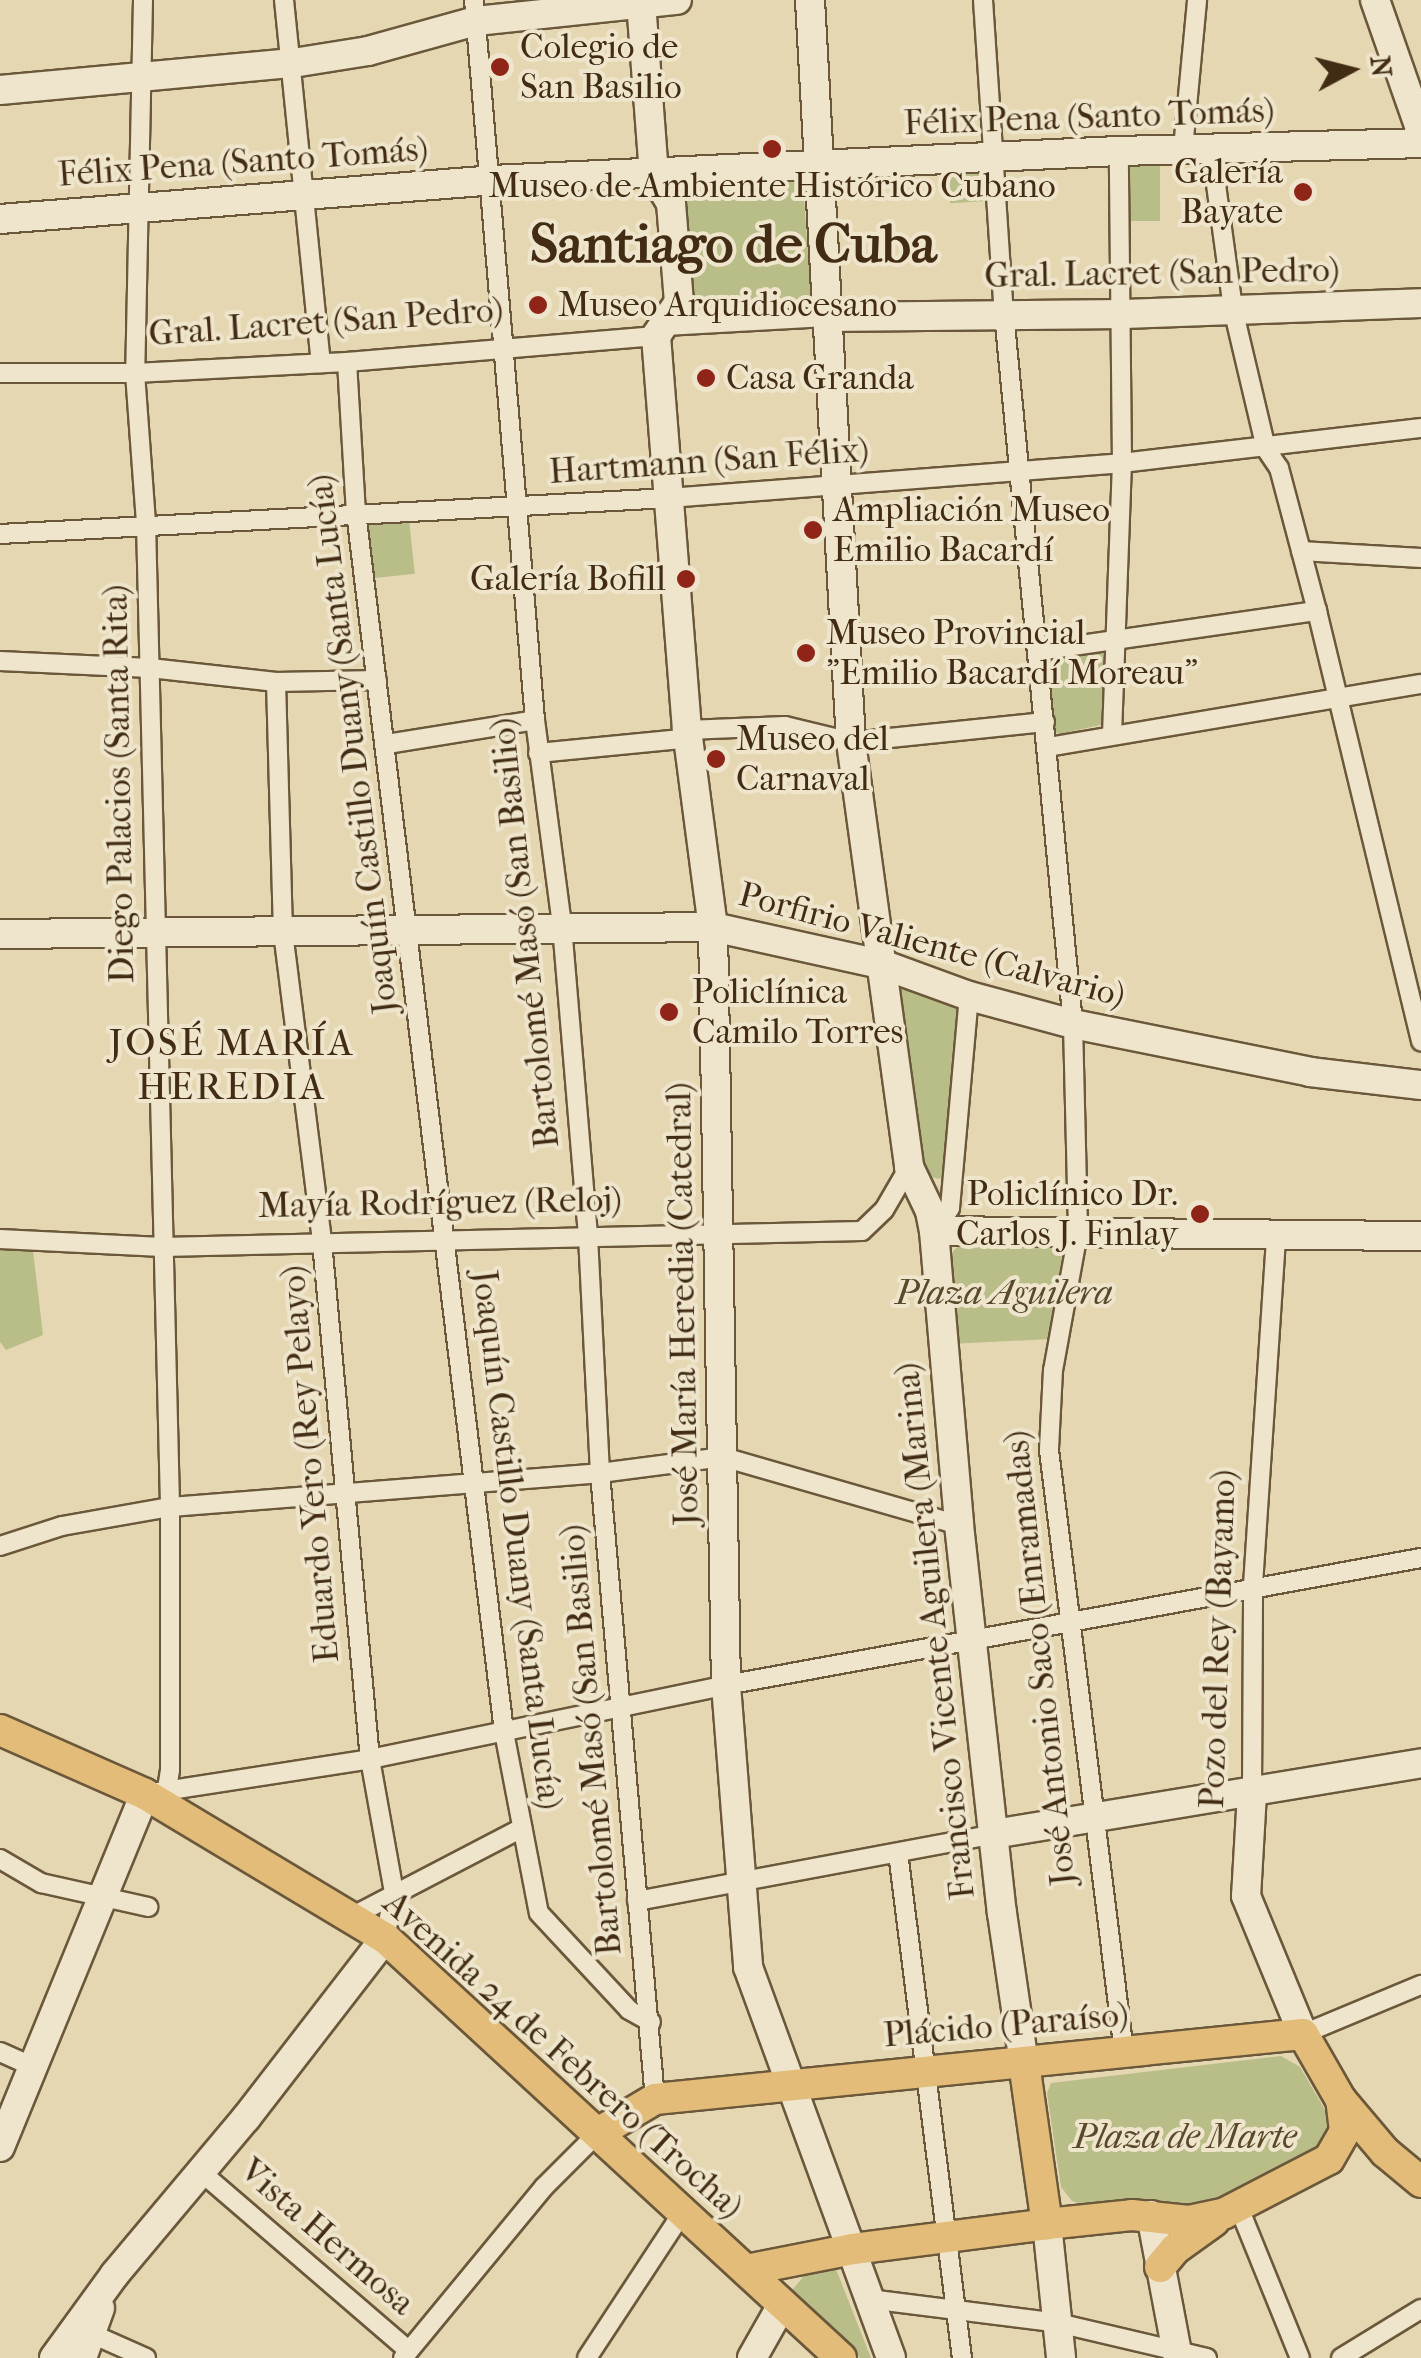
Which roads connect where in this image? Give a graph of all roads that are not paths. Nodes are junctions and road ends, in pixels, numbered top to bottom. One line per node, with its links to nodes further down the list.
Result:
1 (143, 0): 11 (street, Diego Palacios (Santa Rita))
2 (284, 0): 10 (street)
3 (677, 0): 8 (street)
4 (810, 0): 18 (street, Francisco Vicente Aguilera (Marina))
5 (983, 0): 17 (street, José Antonio Saco (Enramadas))
6 (1197, 0): 15 (street)
7 (1375, 0): 13 (street)
8 (641, 1): 9 (street); 20 (street, José María Heredia (Catedral))
9 (475, 11): 10 (street); 21 (street, Bartolomé Masó (San Basilio))
10 (293, 63): 11 (street); 22 (street)
11 (144, 79): 12 (street); 24 (street, Diego Palacios (Santa Rita))
12 (0, 90)
13 (1421, 131)
14 (1421, 143): 15 (street, Félix Pena (Santo Tomás))
15 (1197, 148): 16 (street, Félix Pena (Santo Tomás)); 27 (street)
16 (1119, 151): 17 (street, Félix Pena (Santo Tomás)); 29 (street)
17 (992, 157): 18 (street, Félix Pena (Santo Tomás)); 28 (street, José Antonio Saco (Enramadas))
18 (820, 166): 19 (street, Félix Pena (Santo Tomás)); 30 (street, Francisco Vicente Aguilera (Marina))
19 (691, 173): 20 (street, Félix Pena (Santo Tomás)); 23 (street)
20 (654, 175): 21 (street, Félix Pena (Santo Tomás)); 23 (street, José María Heredia (Catedral))
21 (492, 180): 22 (street, Félix Pena (Santo Tomás)); 32 (street, Bartolomé Masó (San Basilio))
22 (306, 194): 24 (street, Félix Pena (Santo Tomás)); 34 (street)
23 (672, 202): 31 (street, José María Heredia (Catedral))
24 (141, 206): 25 (street, Félix Pena (Santo Tomás)); 35 (street, Diego Palacios (Santa Rita))
25 (0, 219)
26 (1421, 304): 27 (street, Gral. Lacret (San Pedro))
27 (1233, 309): 29 (street, Gral. Lacret (San Pedro)); 38 (street)
28 (1004, 314): 29 (street, Gral. Lacret (San Pedro)); 30 (street, Gral. Lacret (San Pedro)); 40 (street, José Antonio Saco (Enramadas))
29 (1124, 314): 39 (street)
30 (828, 317): 31 (street, Gral. Lacret (San Pedro)); 41 (street, Francisco Vicente Aguilera (Marina))
31 (661, 331): 32 (street, Gral. Lacret (San Pedro)); 42 (street, José María Heredia (Catedral))
32 (504, 348): 33 (street, Gral. Lacret (San Pedro)); 43 (street, Bartolomé Masó (San Basilio))
33 (347, 362): 34 (street, Gral. Lacret (San Pedro)); 44 (street, Joaquín Castillo Duany (Santa Lucía))
34 (321, 363): 35 (street, Gral. Lacret (San Pedro))
35 (135, 373): 36 (street, Gral. Lacret (San Pedro)); 45 (street, Diego Palacios (Santa Rita))
36 (0, 374)
37 (1421, 428): 38 (street, Hartmann (San Félix))
38 (1266, 449): 39 (street, Hartmann (San Félix)); 47 (street)
39 (1122, 463): 40 (street, Hartmann (San Félix)); 50 (street)
40 (1020, 470): 41 (street, Hartmann (San Félix)); 51 (street, José Antonio Saco (Enramadas))
41 (837, 485): 42 (street, Hartmann (San Félix)); 62 (street, Francisco Vicente Aguilera (Marina))
42 (668, 498): 43 (street, Hartmann (San Félix)); 60 (street, José María Heredia (Catedral))
43 (515, 507): 44 (street, Hartmann (San Félix)); 58 (street, Bartolomé Masó (San Basilio))
44 (356, 512): 45 (street, Hartmann (San Félix)); 54 (street, Joaquín Castillo Duany (Santa Lucía))
45 (146, 523): 46 (street, Hartmann (San Félix)); 53 (street, Diego Palacios (Santa Rita))
46 (0, 534)
47 (1301, 550): 48 (street); 49 (street)
48 (1421, 558)
49 (1318, 611): 50 (street); 57 (street)
50 (1116, 640): 51 (street); 61 (street)
51 (1038, 652): 59 (street, José Antonio Saco (Enramadas))
52 (0, 662): 53 (street)
53 (150, 668): 55 (street); 69 (street, Diego Palacios (Santa Rita))
54 (377, 680): 55 (street); 63 (street, Joaquín Castillo Duany (Santa Lucía))
55 (276, 682): 70 (street, Eduardo Yero (Rey Pelayo))
56 (1421, 684): 57 (street)
57 (1338, 696): 61 (street); 75 (street)
58 (534, 720): 63 (street); 65 (street, Bartolomé Masó (San Basilio))
59 (1045, 722): 62 (street); 64 (street, José Antonio Saco (Enramadas))
60 (689, 734): 62 (street); 65 (street); 67 (street, José María Heredia (Catedral))
61 (1112, 735): 64 (street)
62 (851, 742): 72 (street, Francisco Vicente Aguilera (Marina))
63 (386, 744): 68 (street, Joaquín Castillo Duany (Santa Lucía))
64 (1048, 747): 74 (street, José Antonio Saco (Enramadas))
65 (538, 753): 66 (street, Bartolomé Masó (San Basilio))
66 (562, 926): 67 (street, Porfirio Valiente (Calvario)); 68 (street, Porfirio Valiente (Calvario)); 81 (street, Bartolomé Masó (San Basilio))
67 (713, 927): 72 (street, Porfirio Valiente (Calvario)); 82 (street, José María Heredia (Catedral))
68 (405, 929): 70 (street, Porfirio Valiente (Calvario)); 84 (street, Joaquín Castillo Duany (Santa Lucía))
69 (154, 932): 70 (street, Porfirio Valiente (Calvario)); 71 (street, Porfirio Valiente (Calvario)); 87 (street, Diego Palacios (Santa Rita))
70 (282, 932): 86 (street, Eduardo Yero (Rey Pelayo))
71 (0, 934)
72 (884, 965): 73 (street, Porfirio Valiente (Calvario)); 77 (street, Francisco Vicente Aguilera (Marina))
73 (969, 996): 74 (street, Porfirio Valiente (Calvario)); 78 (street)
74 (1073, 1024): 76 (street, Porfirio Valiente (Calvario)); 79 (street, José Antonio Saco (Enramadas))
75 (1421, 1042)
76 (1421, 1085)
77 (909, 1167): 78 (street, Francisco Vicente Aguilera (Marina)); 82 (street, Mayía Rodríguez (Reloj))
78 (934, 1232): 79 (street); 93 (street, Francisco Vicente Aguilera (Marina))
79 (1078, 1233): 80 (street); 97 (street, José Antonio Saco (Enramadas))
80 (1276, 1235): 83 (street); 96 (street, Pozo del Rey (Bayamo))
81 (588, 1236): 82 (street, Mayía Rodríguez (Reloj)); 84 (street, Mayía Rodríguez (Reloj)); 89 (street, Bartolomé Masó (San Basilio))
82 (720, 1236): 88 (street, José María Heredia (Catedral))
83 (1421, 1236)
84 (444, 1237): 86 (street, Mayía Rodríguez (Reloj)); 90 (street, Joaquín Castillo Duany (Santa Lucía))
85 (0, 1239): 87 (street, Mayía Rodríguez (Reloj))
86 (322, 1242): 87 (street, Mayía Rodríguez (Reloj)); 91 (street, Eduardo Yero (Rey Pelayo))
87 (162, 1246): 92 (street, Diego Palacios (Santa Rita))
88 (722, 1457): 89 (street); 93 (street); 99 (street, José María Heredia (Catedral))
89 (600, 1472): 90 (street); 100 (street, Bartolomé Masó (San Basilio))
90 (476, 1483): 91 (street); 102 (street, Joaquín Castillo Duany (Santa Lucía))
91 (347, 1494): 92 (street); 103 (street, Eduardo Yero (Rey Pelayo))
92 (170, 1507): 94 (street); 106 (street, Diego Palacios (Santa Rita))
93 (959, 1525): 98 (street, Francisco Vicente Aguilera (Marina))
94 (0, 1546)
95 (1421, 1558): 96 (street)
96 (1253, 1586): 97 (street); 105 (street, Pozo del Rey (Bayamo))
97 (1068, 1621): 98 (street); 107 (street, José Antonio Saco (Enramadas))
98 (972, 1638): 99 (street); 109 (street, Francisco Vicente Aguilera (Marina))
99 (726, 1685): 100 (street); 112 (street, José María Heredia (Catedral))
100 (620, 1710): 102 (street); 115 (street, Bartolomé Masó (San Basilio))
101 (0, 1730): 106 (main road, Avenida 24 de Febrero (Trocha))
102 (504, 1732): 103 (street); 108 (street, Joaquín Castillo Duany (Santa Lucía))
103 (370, 1759): 106 (street); 113 (street, Eduardo Yero (Rey Pelayo))
104 (1421, 1763): 105 (street)
105 (1252, 1793): 107 (street); 121 (street, Pozo del Rey (Bayamo))
106 (159, 1797): 114 (street); 117 (main road, Avenida 24 de Febrero (Trocha))
107 (1092, 1818): 109 (street); 123 (street, José Antonio Saco (Enramadas))
108 (522, 1828): 113 (street); 120 (street, Joaquín Castillo Duany (Santa Lucía))
109 (994, 1834): 110 (street); 124 (street, Francisco Vicente Aguilera (Marina))
110 (898, 1853): 112 (street); 126 (street)
111 (0, 1859): 114 (street)
112 (740, 1884): 115 (street); 127 (street, José María Heredia (Catedral))
113 (394, 1892): 117 (street); 118 (street, Eduardo Yero (Rey Pelayo))
114 (98, 1899): 116 (street); 125 (street)
115 (637, 1902): 120 (street, Bartolomé Masó (San Basilio))
116 (148, 1907)
117 (353, 1916): 118 (main road, Avenida 24 de Febrero (Trocha))
118 (385, 1938): 130 (main road, Avenida 24 de Febrero (Trocha)); 133 (street)
119 (1421, 1984): 121 (street, Plácido (Paraíso))
120 (652, 2022): 128 (street, Bartolomé Masó (San Basilio))
121 (1302, 2034): 123 (main road, Plácido (Paraíso)); 129 (main road)
122 (0, 2052): 125 (street)
123 (1124, 2052): 124 (main road, Plácido (Paraíso))
124 (1024, 2063): 126 (main road, Plácido (Paraíso)); 139 (main road)
125 (32, 2066): 131 (street)
126 (925, 2069): 127 (main road, Plácido (Paraíso)); 140 (street)
127 (788, 2082): 128 (main road, Plácido (Paraíso)); 141 (street, José María Heredia (Catedral))
128 (654, 2099): 130 (main road, Plácido (Paraíso))
129 (1341, 2100): 132 (main road); 134 (main road)
130 (598, 2134): 137 (main road, Avenida 24 de Febrero (Trocha)); 152 (street)
131 (0, 2147)
132 (1329, 2160): 135 (main road); 136 (main road)
133 (202, 2172): 150 (street); 152 (street, Vista Hermosa)
134 (1421, 2182)
135 (1421, 2203)
136 (1231, 2211): 138 (main road); 143 (main road); 163 (street)
137 (683, 2212): 144 (main road, Avenida 24 de Febrero (Trocha)); 156 (street)
138 (1151, 2216): 139 (main road); 143 (street)
139 (1047, 2224): 140 (main road); 149 (street)
140 (949, 2238): 141 (main road); 148 (street)
141 (853, 2249): 142 (main road); 145 (street, José María Heredia (Catedral))
142 (810, 2257): 144 (main road); 146 (main road)
143 (1160, 2267): 151 (street)
144 (746, 2270): 146 (main road, Avenida 24 de Febrero (Trocha))
145 (869, 2299): 148 (street); 159 (street, José María Heredia (Catedral))
146 (782, 2304): 157 (street); 158 (main road, Avenida 24 de Febrero (Trocha))
147 (1421, 2309): 164 (street)
148 (959, 2312): 149 (street); 160 (street)
149 (1058, 2323): 151 (street); 161 (street)
150 (81, 2330): 153 (street); 154 (street); 155 (street)
151 (1177, 2353): 162 (street)
152 (406, 2354)
153 (54, 2358)
154 (82, 2358)
155 (146, 2358)
156 (587, 2358)
157 (752, 2358)
158 (841, 2358)
159 (891, 2358)
160 (962, 2358)
161 (1062, 2358)
162 (1207, 2358)
163 (1300, 2358)
164 (1341, 2358)

